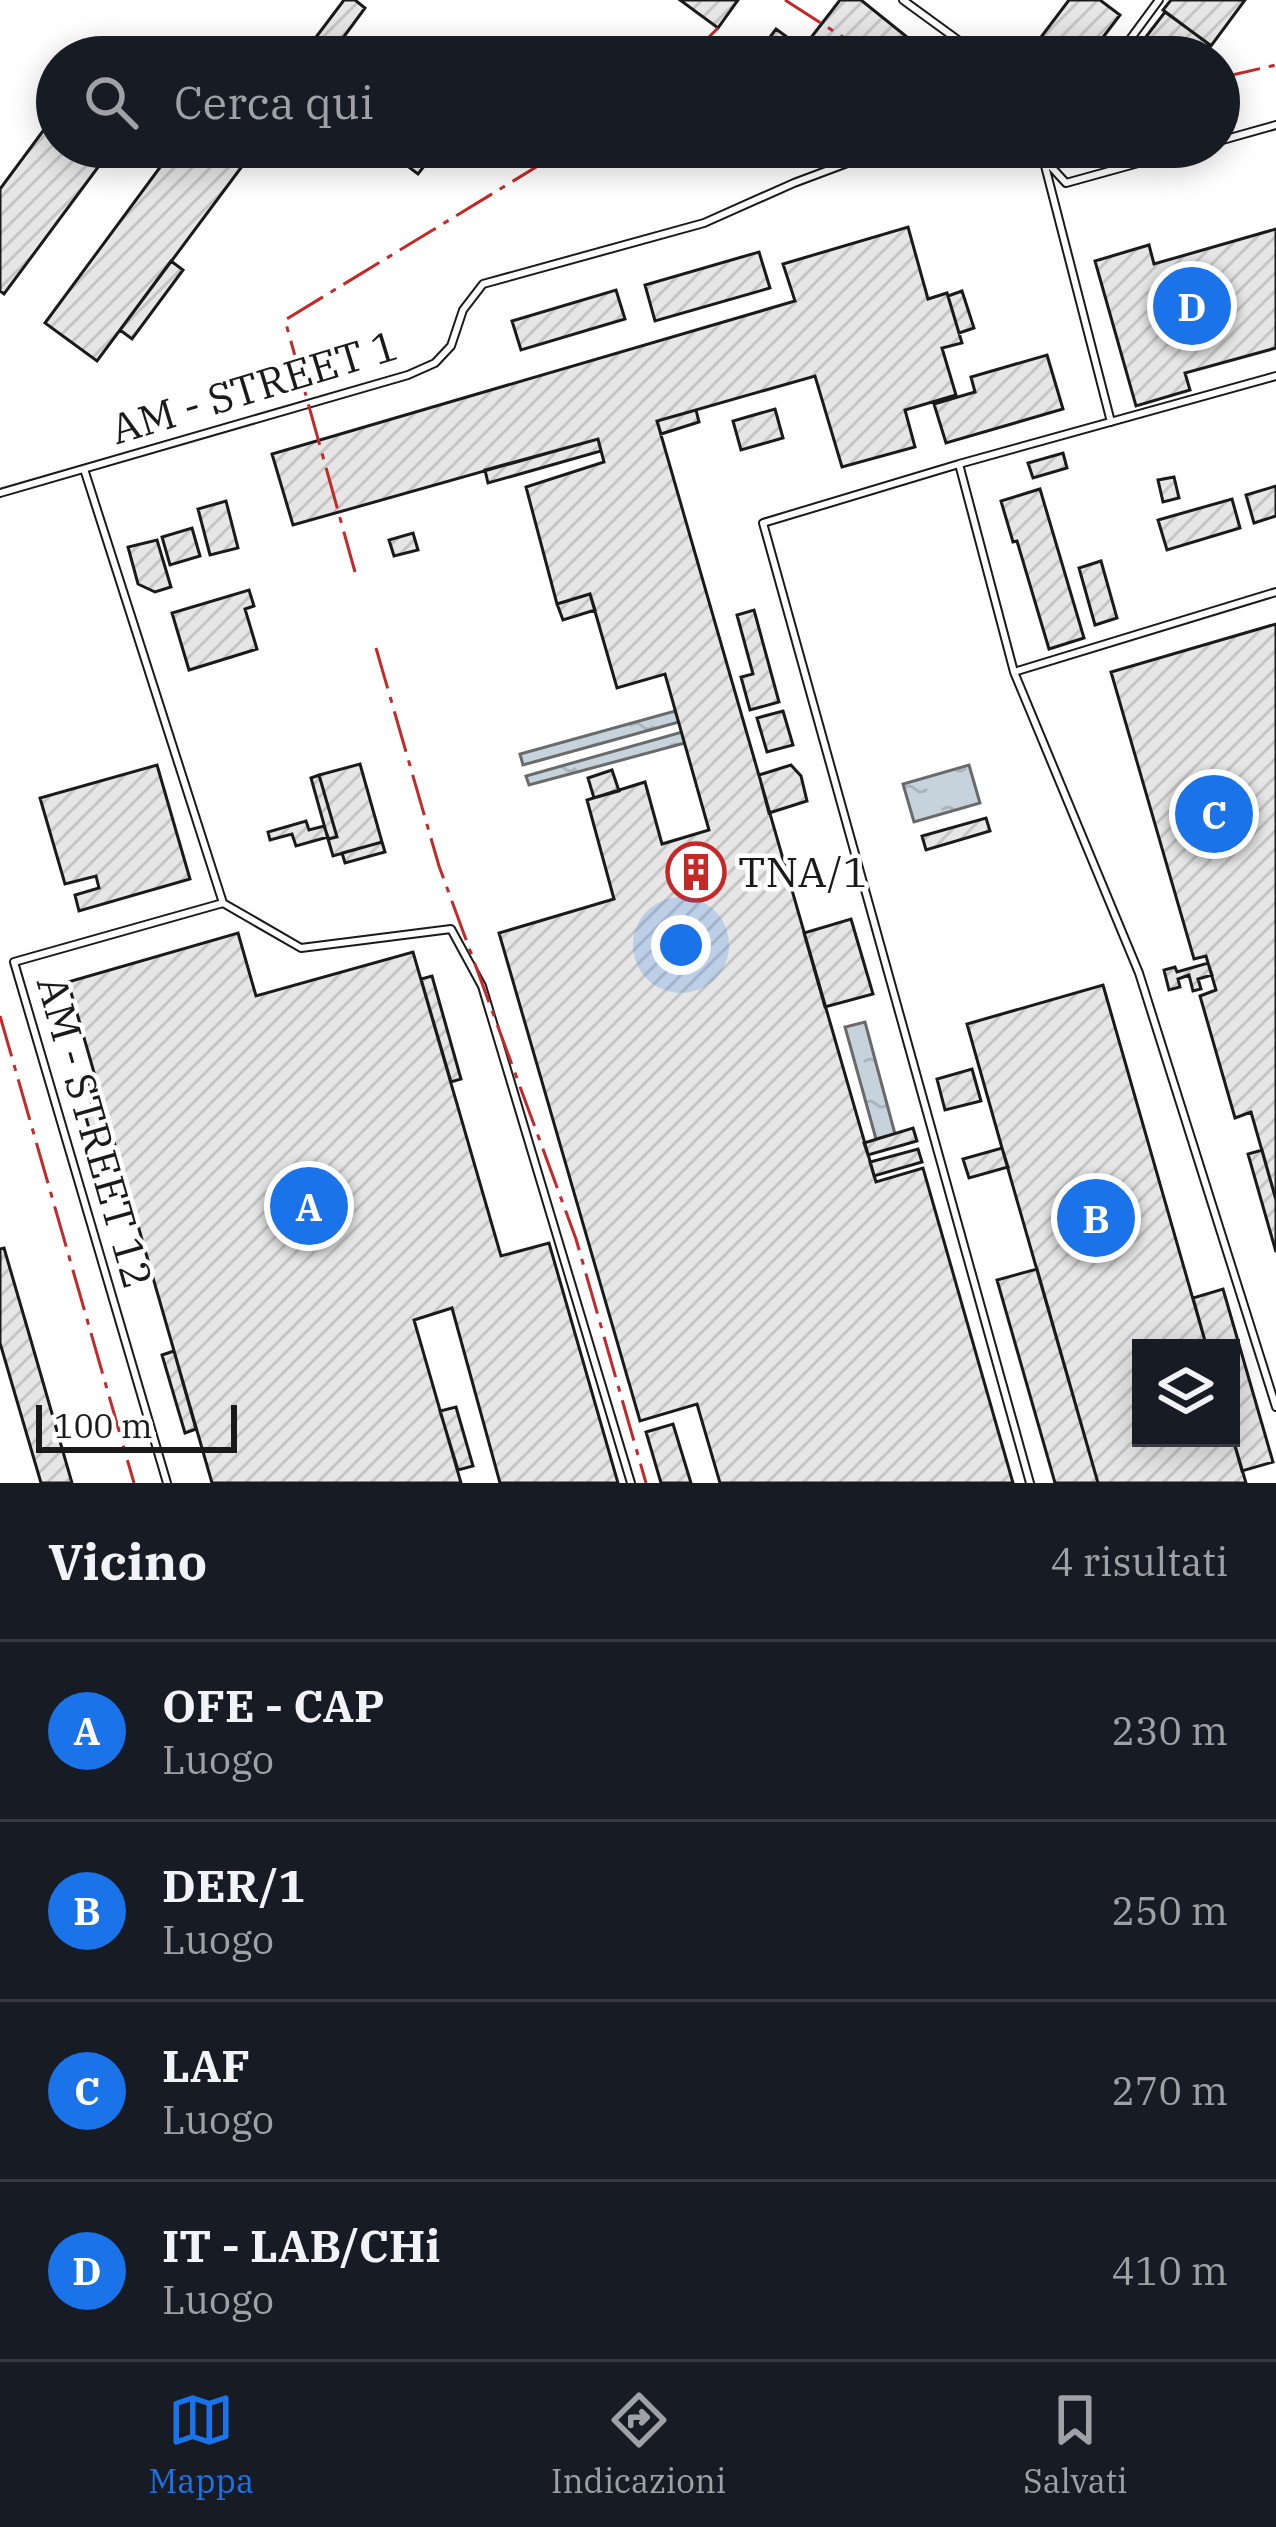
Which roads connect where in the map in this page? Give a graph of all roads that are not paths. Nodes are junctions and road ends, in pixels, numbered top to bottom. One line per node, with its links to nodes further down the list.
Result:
1 (903, 0): 3 (lane)
2 (1159, 0): 4 (lane)
3 (952, 36)
4 (1133, 36)
5 (1276, 125): 6 (lane)
6 (1240, 135)
7 (837, 168): 14 (lane, AM - STREET 1)
8 (1046, 168): 12 (lane)
9 (1052, 168): 10 (lane)
10 (1120, 168)
11 (1276, 376): 12 (lane)
12 (1111, 422): 13 (lane)
13 (959, 464): 17 (lane); 22 (lane)
14 (84, 469): 15 (lane, AM - STREET 1); 18 (lane)
15 (0, 493)
16 (1276, 592): 17 (lane)
17 (1014, 672): 19 (lane)
18 (224, 903): 20 (lane, AM - STREET 12); 21 (lane)
19 (1276, 1407)
20 (167, 1483)
21 (632, 1483)
22 (1030, 1483)

